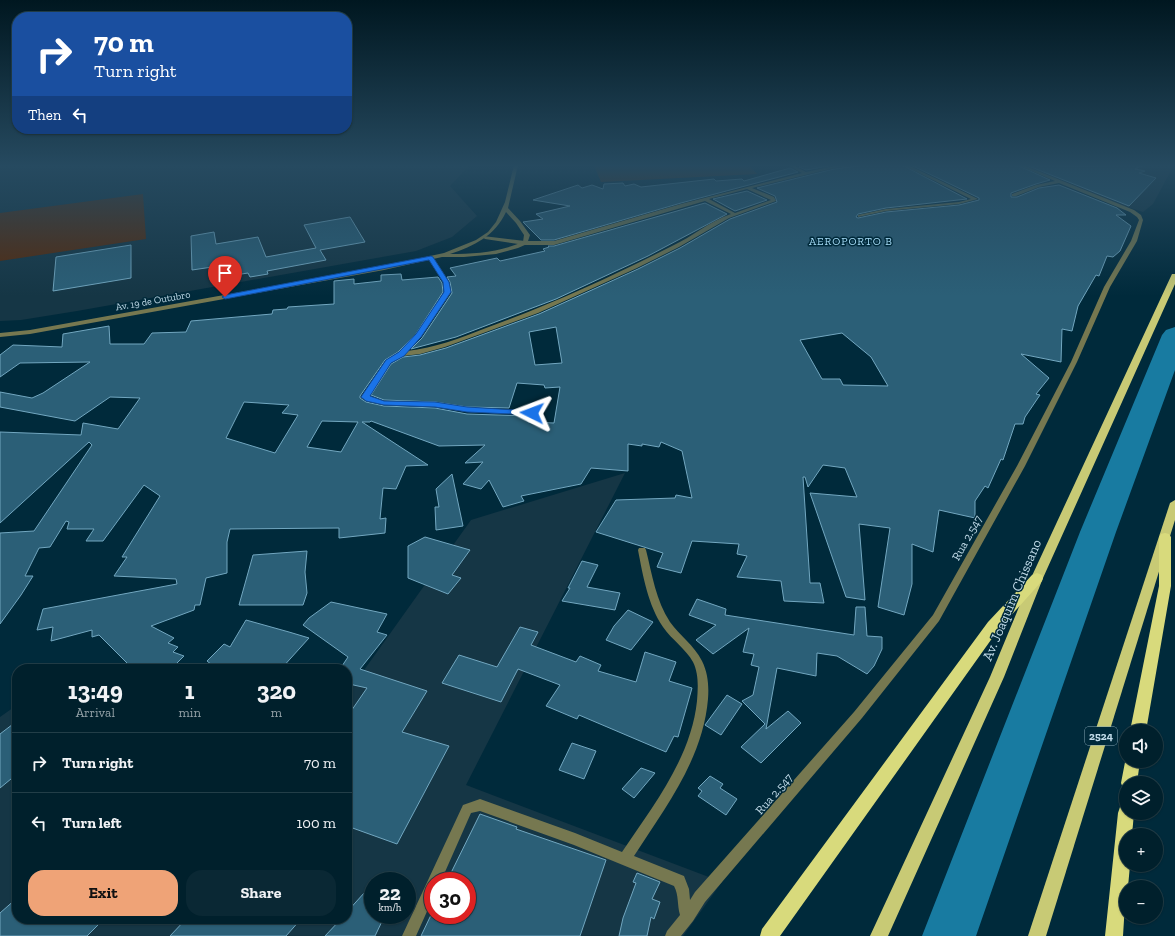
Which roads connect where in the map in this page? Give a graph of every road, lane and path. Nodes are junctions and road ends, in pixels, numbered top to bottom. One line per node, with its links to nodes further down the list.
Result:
1 (506, 209): 9 (street, Av. 19 de Outubro); 10 (street)
2 (672, 209): 10 (street)
3 (724, 209): 7 (street)
4 (750, 209): 7 (street)
5 (900, 209): 8 (street)
6 (1126, 209): 26 (street, Rua 2.547)
7 (734, 214): 15 (street)
8 (860, 216)
9 (486, 237): 10 (street); 11 (street, Av. 19 de Outubro)
10 (525, 243): 11 (street)
11 (438, 256): 12 (street, Av. 19 de Outubro)
12 (431, 258): 14 (street, Av. 19 de Outubro); 15 (street)
13 (1175, 276): 20 (main road, Av. Joaquim Chissano)
14 (0, 335)
15 (401, 354): 16 (street)
16 (532, 413)
17 (1175, 503): 18 (main road)
18 (1165, 537): 21 (highway); 31 (main road, 2524)
19 (642, 550): 23 (street)
20 (1037, 578): 29 (highway); 30 (main road, Av. Joaquim Chissano)
21 (1139, 724)
22 (1125, 820): 32 (highway)
23 (625, 858): 24 (street); 26 (street)
24 (439, 872)
25 (424, 904): 27 (street)
26 (688, 916): 28 (street, Rua 2.547)
27 (409, 936)
28 (672, 936)
29 (769, 936)
30 (879, 936)
31 (1037, 936)
32 (1114, 936)

